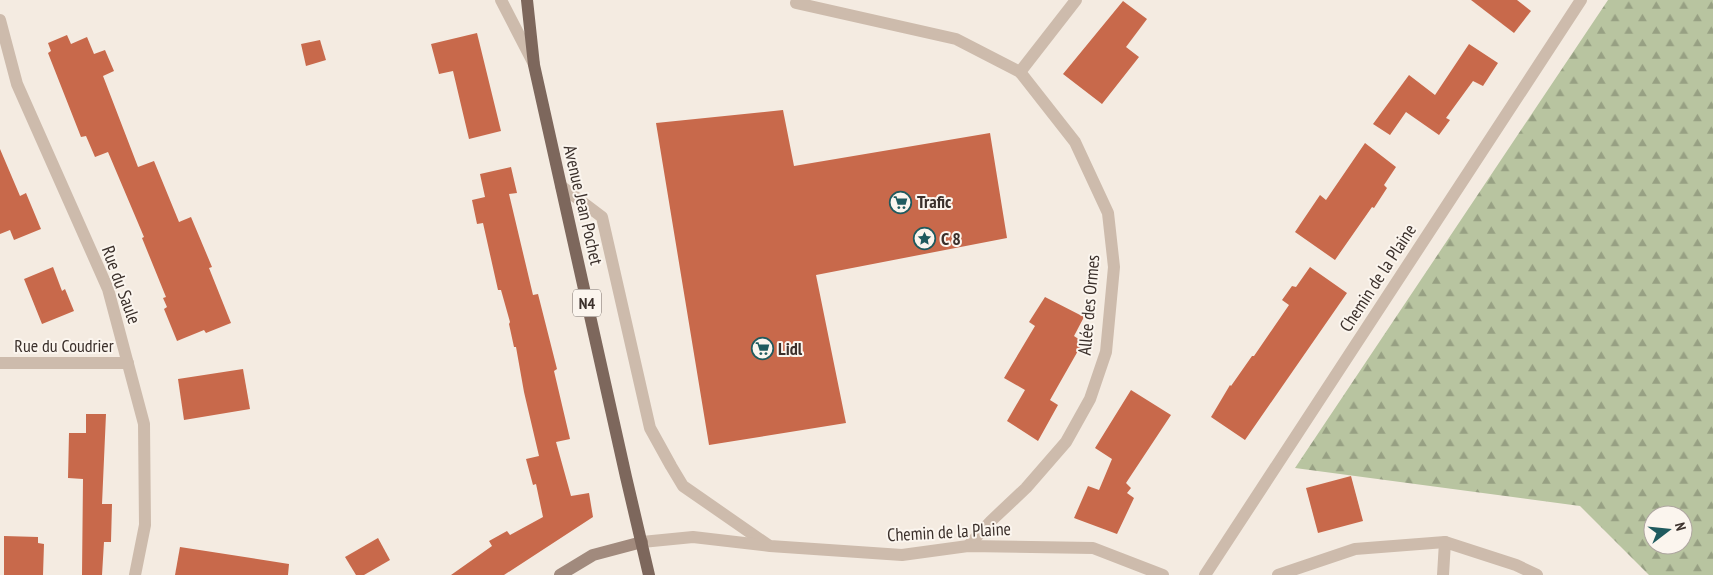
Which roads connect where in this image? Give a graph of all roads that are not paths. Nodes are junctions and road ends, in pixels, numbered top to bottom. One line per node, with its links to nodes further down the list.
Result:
1 (501, 0): 7 (street, Avenue Jean Pochet)
2 (528, 0): 7 (main road, N4)
3 (1076, 0): 8 (street)
4 (1580, 0): 20 (street, Chemin de la Plaine)
5 (796, 3): 8 (street, Allée des Ormes)
6 (0, 20): 11 (street, Rue du Saule)
7 (534, 65): 9 (main road, Avenue Jean Pochet / N4)
8 (1020, 72): 15 (street, Allée des Ormes)
9 (561, 186): 12 (main road, Avenue Jean Pochet / N4); 14 (street)
10 (0, 363): 11 (street, Rue du Coudrier)
11 (128, 363): 16 (street, Rue du Saule)
12 (642, 542): 14 (street, Chemin de la Plaine); 17 (street); 18 (main road, N4)
13 (1444, 542): 21 (street); 22 (street); 23 (street)
14 (770, 546): 15 (street, Chemin de la Plaine)
15 (968, 546): 19 (street, Chemin de la Plaine)
16 (136, 575)
17 (560, 575)
18 (649, 575)
19 (1163, 575)
20 (1205, 575)
21 (1278, 575)
22 (1443, 575)
23 (1537, 575)

